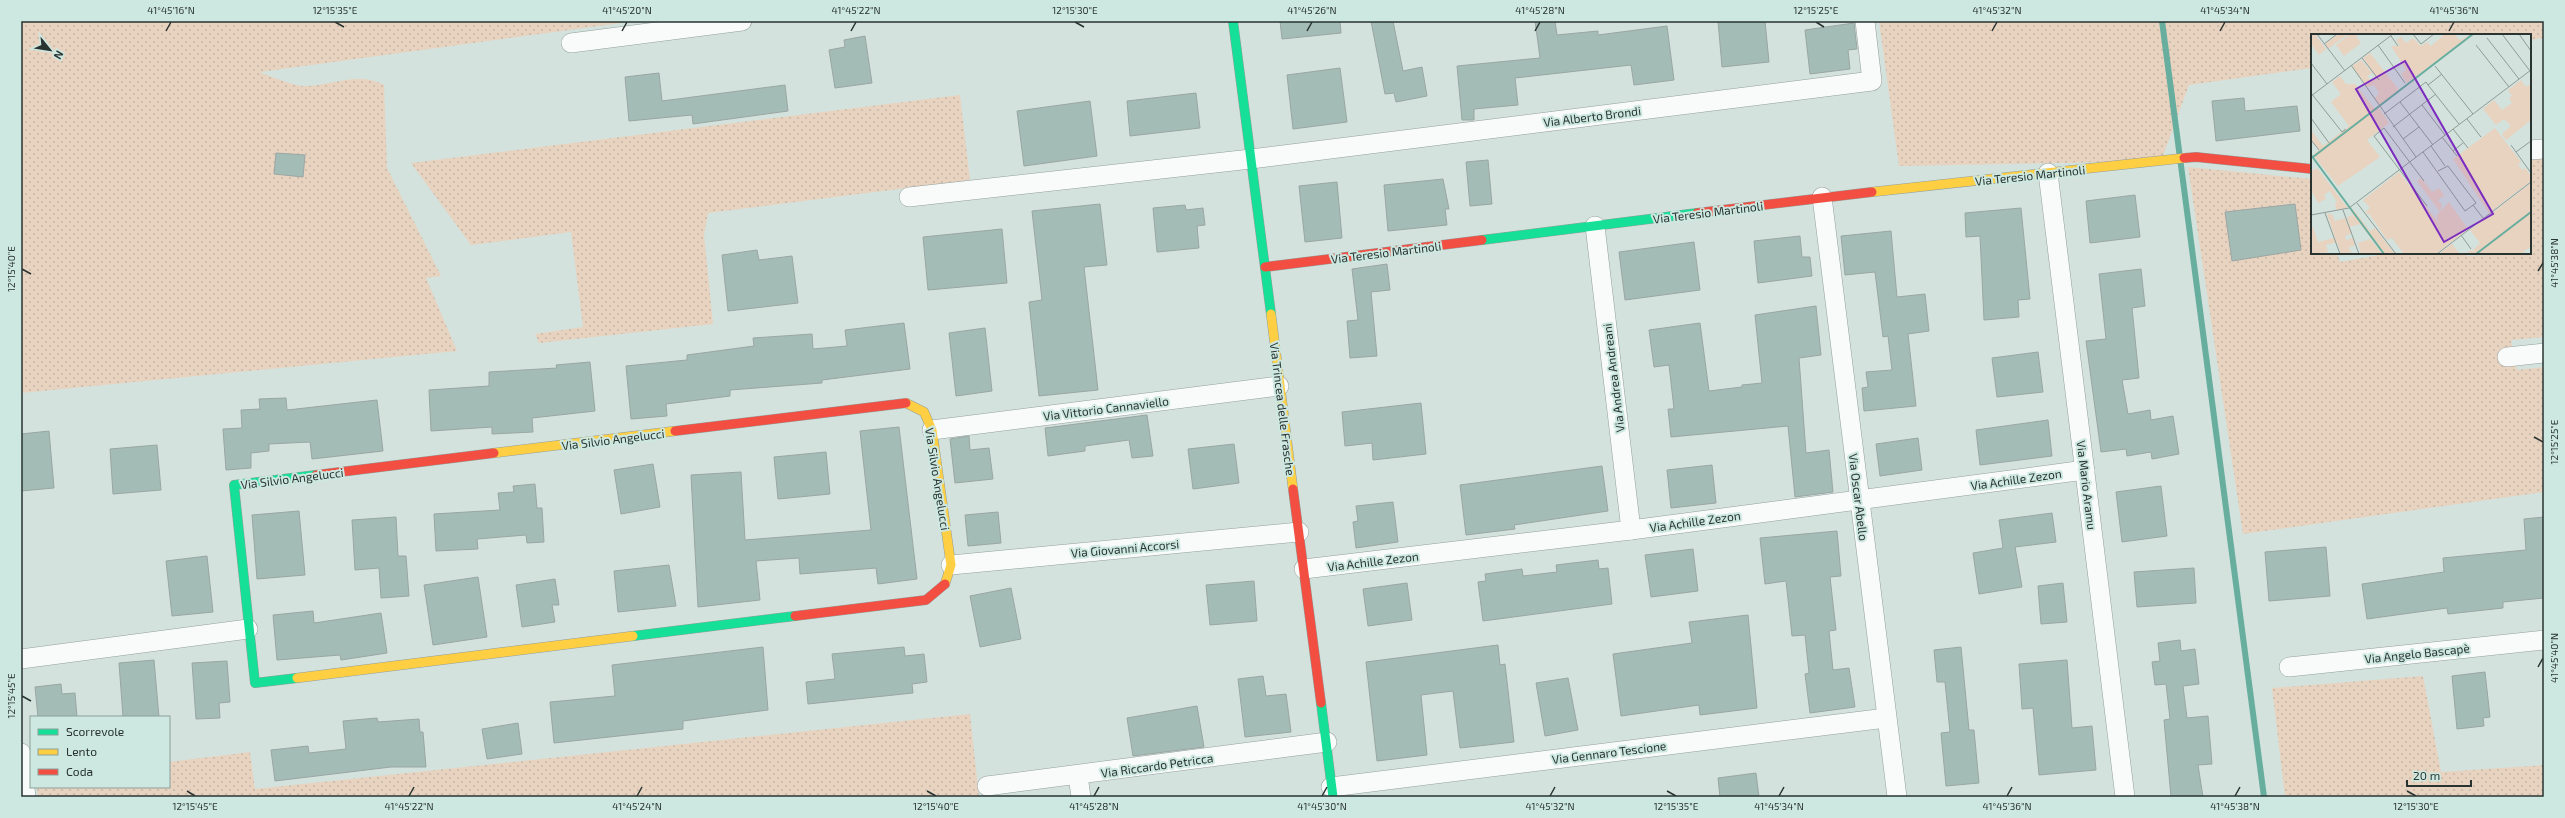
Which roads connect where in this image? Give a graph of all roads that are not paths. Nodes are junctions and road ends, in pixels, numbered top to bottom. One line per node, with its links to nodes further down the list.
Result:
1 (742, 21): 4 (street)
2 (1233, 21): 7 (street, Via Trincea delle Frasche)
3 (1865, 21): 7 (street, Via Alberto Brondi)
4 (571, 43)
5 (2544, 149): 6 (street)
6 (2531, 150)
7 (1252, 159): 10 (street); 13 (street, Via Trincea delle Frasche)
8 (2311, 169): 9 (street, Via Teresio Martinoli)
9 (2048, 173): 11 (street, Via Teresio Martinoli); 18 (street, Via Mario Aramu)
10 (909, 197)
11 (1822, 197): 12 (street, Via Teresio Martinoli); 19 (street, Via Oscar Abello)
12 (1595, 226): 13 (street, Via Teresio Martinoli); 20 (street, Via Andrea Andreani)
13 (1265, 267): 16 (street, Via Trincea delle Frasche)
14 (2544, 353): 15 (street)
15 (2507, 357)
16 (1279, 386): 17 (street, Via Vittorio Cannaviello); 21 (street, Via Trincea delle Frasche)
17 (932, 430): 22 (street, Via Silvio Angelucci); 24 (street, Via Silvio Angelucci)
18 (2085, 470): 19 (street, Via Achille Zezon); 37 (street, Via Mario Aramu)
19 (1860, 500): 20 (street, Via Achille Zezon); 28 (street, Via Oscar Abello)
20 (1631, 530): 23 (street, Via Achille Zezon)
21 (1299, 532): 22 (street, Via Giovanni Accorsi); 23 (street, Via Trincea delle Frasche)
22 (951, 565): 24 (street, Via Silvio Angelucci)
23 (1304, 569): 29 (street, Via Trincea delle Frasche)
24 (248, 629): 26 (street)
25 (2544, 640): 27 (street, Via Angelo Bascapè)
26 (21, 660)
27 (2289, 667)
28 (1886, 718): 33 (street, Via Gennaro Tescione); 36 (street, Via Oscar Abello)
29 (1327, 742): 31 (street, Via Riccardo Petricca); 33 (street, Via Trincea delle Frasche)
30 (21, 753): 34 (street)
31 (1078, 776): 32 (street, Via Riccardo Petricca); 35 (street)
32 (987, 786)
33 (1332, 792)
34 (26, 797)
35 (1081, 797)
36 (1897, 797)
37 (2125, 797)

